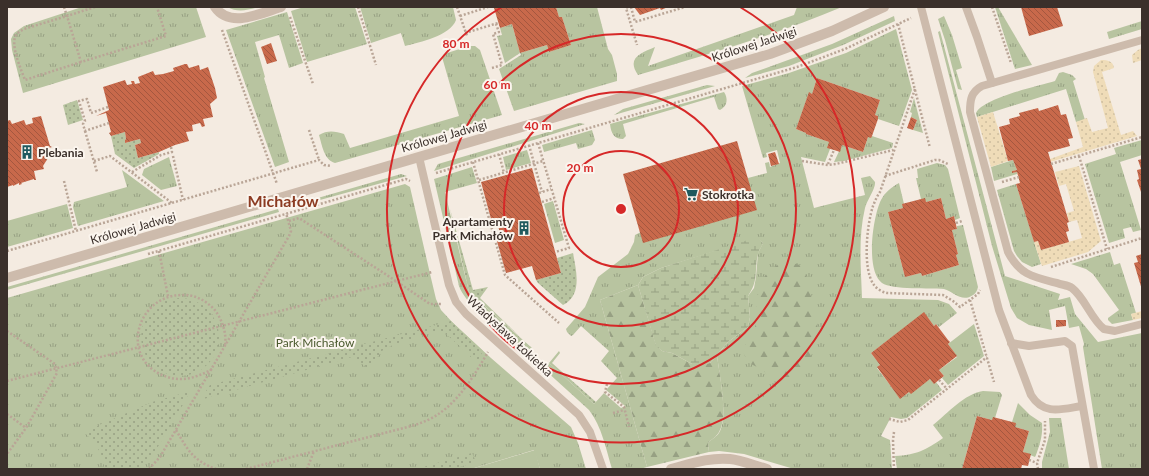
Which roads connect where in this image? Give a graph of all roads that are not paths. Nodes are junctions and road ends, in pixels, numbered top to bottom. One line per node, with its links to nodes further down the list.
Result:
1 (215, 7): 2 (street)
2 (281, 7)
3 (884, 7): 8 (street, Królowej Jadwigi)
4 (921, 7): 11 (lane)
5 (966, 7): 7 (lane)
6 (1142, 40): 7 (lane)
7 (992, 83): 10 (lane)
8 (419, 157): 9 (street, Królowej Jadwigi); 13 (lane, Władysława Łokietka)
9 (7, 278)
10 (1142, 324)
11 (1011, 343): 12 (lane); 12 (lane)
12 (1082, 406): 16 (lane)
13 (603, 469)
14 (671, 469): 15 (street)
15 (767, 469)
16 (1094, 469)

